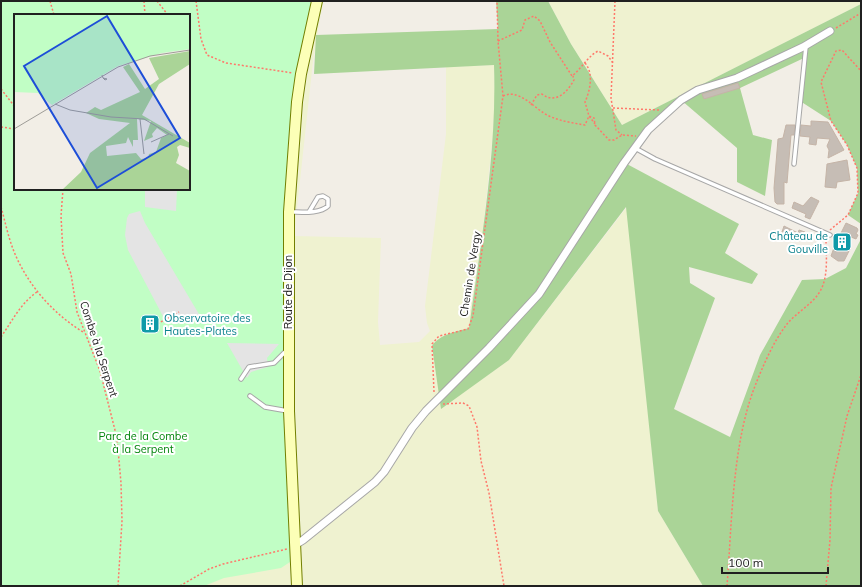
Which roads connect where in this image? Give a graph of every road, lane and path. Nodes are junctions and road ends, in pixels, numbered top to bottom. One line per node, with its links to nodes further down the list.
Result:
1 (50, 1): 9 (path)
2 (144, 1): 10 (path)
3 (157, 1): 11 (path)
4 (196, 1): 18 (path)
5 (317, 1): 18 (main road, Route de Dijon)
6 (497, 1): 13 (path, Chemin de Vergy)
7 (615, 1): 16 (path)
8 (861, 13): 12 (path)
9 (54, 14)
10 (145, 14)
11 (167, 14)
12 (830, 31): 14 (street)
13 (498, 41): 19 (path); 21 (path, Chemin de Vergy)
14 (806, 46): 30 (street); 32 (lane)
15 (585, 63): 16 (path); 19 (path); 26 (path)
16 (613, 63): 24 (path)
17 (861, 71): 37 (path)
18 (301, 74): 35 (main road, Route de Dijon)
19 (572, 76): 22 (path)
20 (1, 89): 23 (path)
21 (503, 96): 22 (path); 48 (path, Chemin de Vergy)
22 (531, 105): 26 (path)
23 (14, 106)
24 (613, 108): 25 (path); 29 (path)
25 (664, 108)
26 (589, 116): 29 (path)
27 (1, 127): 28 (path)
28 (14, 129)
29 (622, 135): 30 (path)
30 (644, 136): 31 (street)
31 (635, 148): 37 (lane); 48 (street)
32 (794, 164)
33 (62, 190): 42 (path, Combe à la Serpent)
34 (1, 207): 39 (path)
35 (289, 212): 36 (lane); 44 (main road, Route de Dijon)
36 (309, 212): 36 (lane)
37 (826, 234): 38 (lane); 55 (path)
38 (830, 235)
39 (37, 292): 42 (path); 43 (path)
40 (179, 312): 41 (path)
41 (150, 319)
42 (84, 333): 51 (path, Combe à la Serpent)
43 (1, 337)
44 (288, 349): 46 (lane); 49 (main road, Route de Dijon)
45 (861, 375): 56 (path)
46 (241, 379)
47 (250, 396): 49 (lane)
48 (435, 401): 50 (street); 54 (path)
49 (289, 410): 50 (main road, Route de Dijon)
50 (295, 545): 52 (path); 53 (main road, Route de Dijon)
51 (118, 586)
52 (180, 586)
53 (297, 586)
54 (504, 586)
55 (727, 586)
56 (826, 586)

